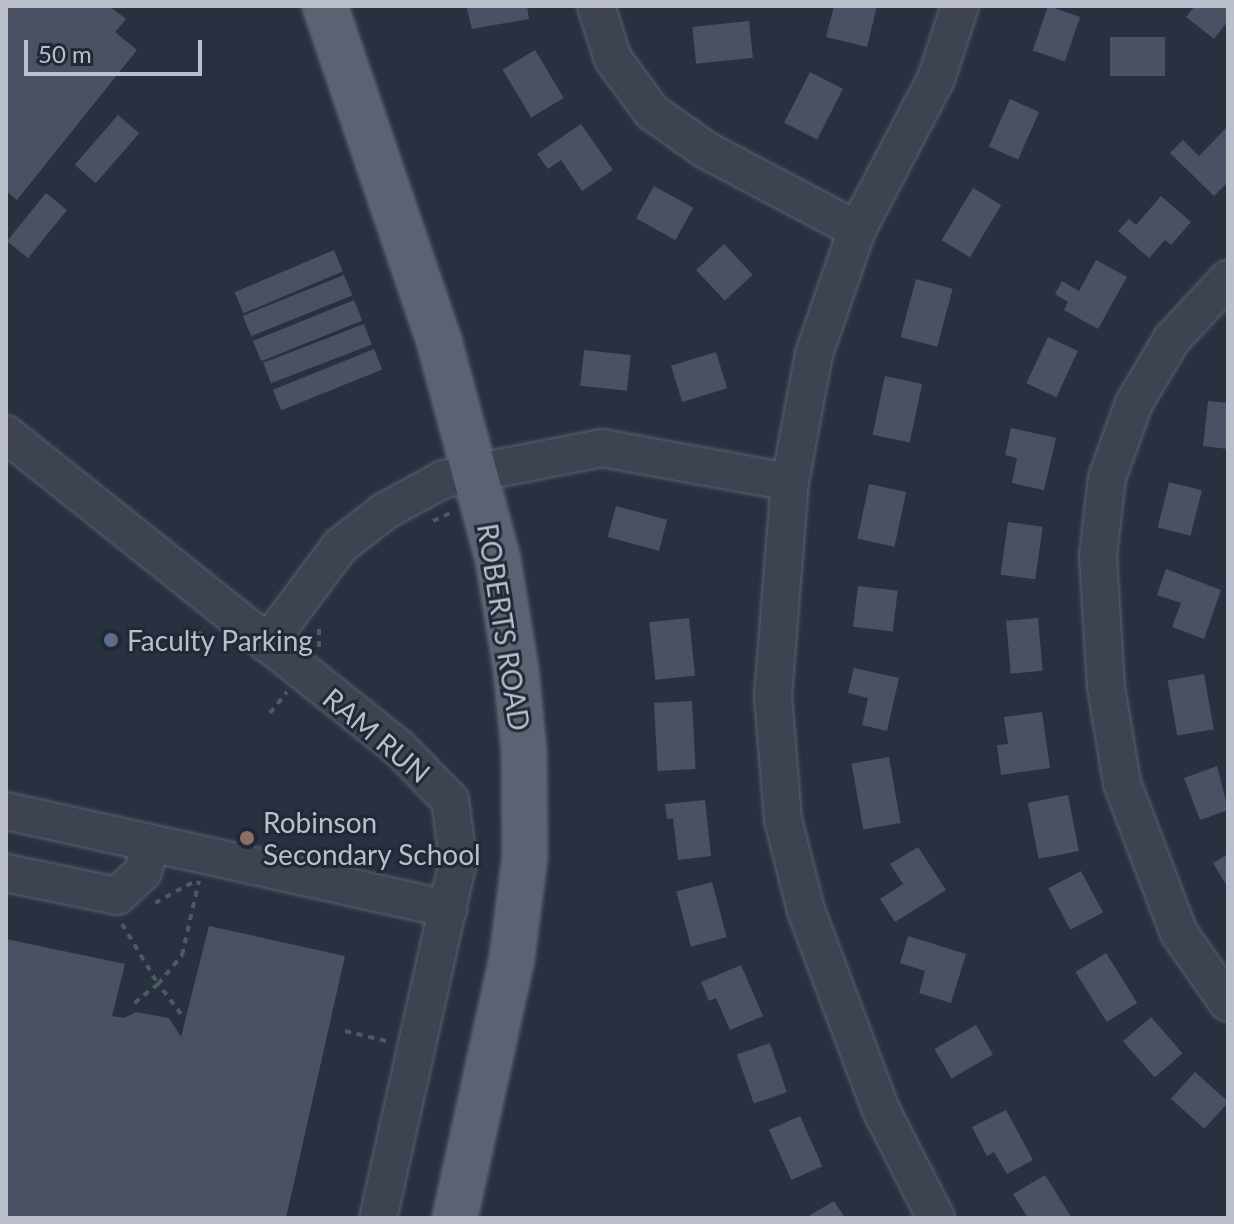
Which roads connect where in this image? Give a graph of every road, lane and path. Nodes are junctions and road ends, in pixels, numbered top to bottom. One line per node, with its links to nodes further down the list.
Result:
1 (325, 6): 8 (main road, ROBERTS ROAD)
2 (596, 6): 4 (street)
3 (960, 6): 4 (street)
4 (857, 230): 7 (street)
5 (1228, 279): 23 (street)
6 (6, 434): 11 (street, RAM RUN)
7 (790, 482): 8 (street); 32 (street)
8 (478, 486): 9 (path); 11 (street); 31 (main road, ROBERTS ROAD)
9 (422, 525)
10 (324, 613): 12 (path)
11 (267, 644): 12 (street, RAM RUN)
12 (302, 673): 13 (path); 20 (street, RAM RUN)
13 (270, 713)
14 (6, 811): 15 (street)
15 (150, 843): 16 (street); 20 (street)
16 (6, 873)
17 (199, 879): 18 (path); 19 (path); 22 (path)
18 (214, 882)
19 (145, 908)
20 (448, 909): 30 (street, RAM RUN)
21 (133, 915): 22 (path)
22 (158, 984): 24 (path); 25 (path)
23 (1228, 1003)
24 (133, 1004)
25 (181, 1014)
26 (396, 1027): 28 (path)
27 (345, 1031): 28 (path)
28 (392, 1042): 29 (path)
29 (389, 1057)
30 (378, 1218)
31 (455, 1218)
32 (936, 1218)

